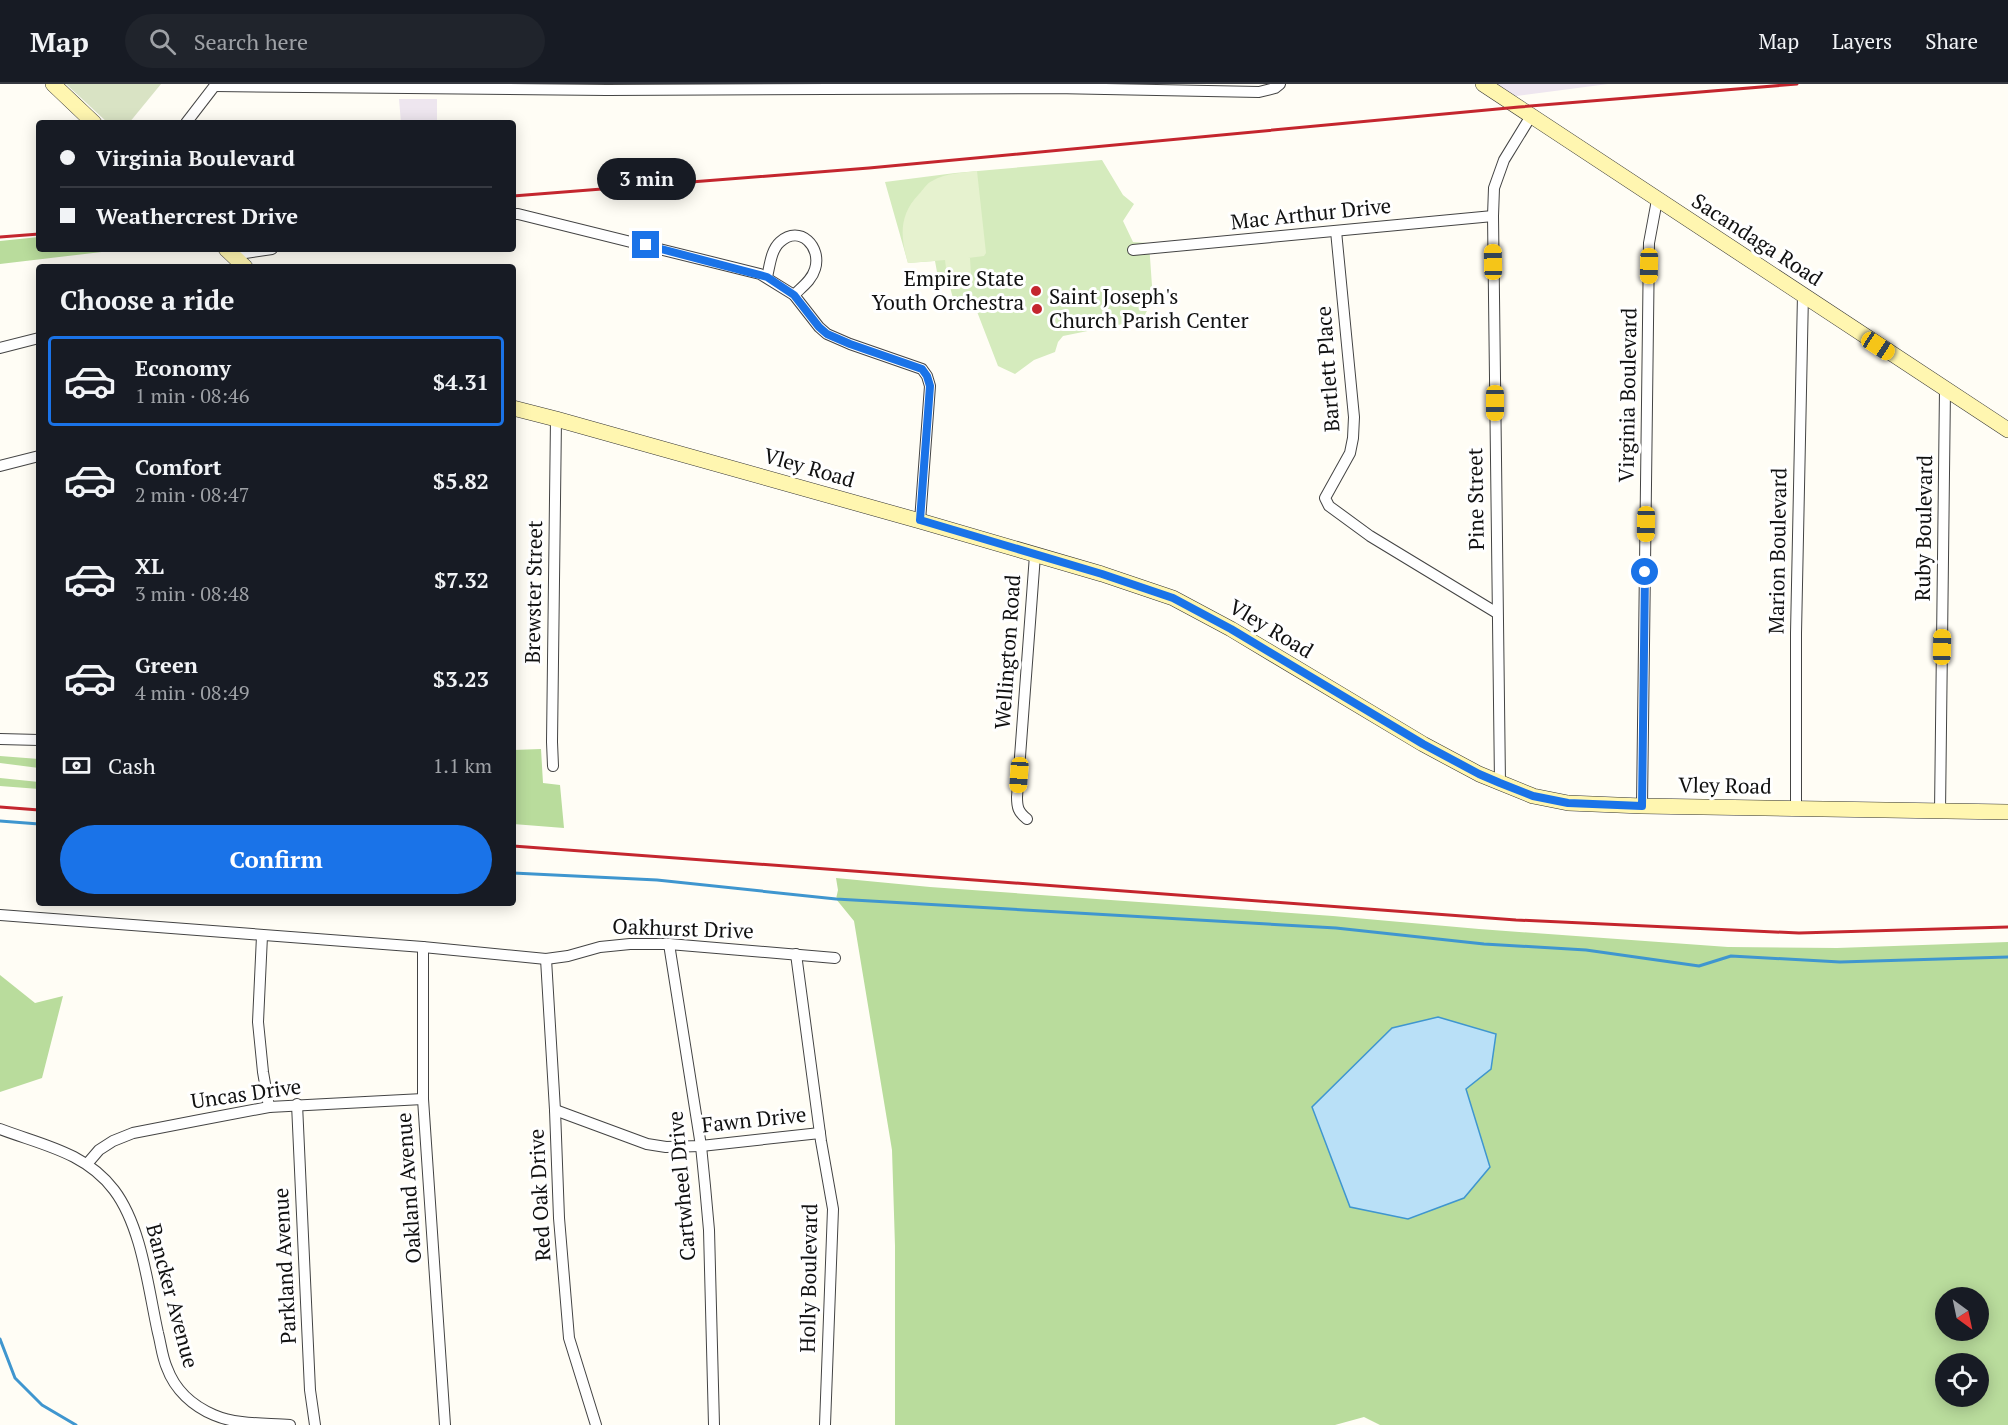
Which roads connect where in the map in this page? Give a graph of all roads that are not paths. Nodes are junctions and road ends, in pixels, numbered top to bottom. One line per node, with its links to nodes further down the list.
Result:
1 (53, 84): 9 (street)
2 (1280, 84): 6 (street)
3 (1483, 84): 8 (street, Sacandaga Road)
4 (216, 85): 7 (street); 10 (street)
5 (829, 86): 6 (street); 7 (street)
6 (1054, 86)
7 (607, 87)
8 (1531, 116): 11 (street, Sacandaga Road); 13 (street, Pine Street)
9 (91, 120)
10 (188, 120)
11 (1657, 200): 19 (street, Sacandaga Road); 36 (street, Virginia Boulevard)
12 (516, 214): 18 (street)
13 (1493, 216): 14 (street, Mac Arthur Drive); 31 (street, Pine Street)
14 (1336, 231): 15 (street, Mac Arthur Drive); 31 (street, Bartlett Place)
15 (1133, 250)
16 (229, 252): 17 (street)
17 (242, 264)
18 (767, 277): 20 (street); 20 (street)
19 (1803, 294): 23 (street, Sacandaga Road); 37 (street, Marion Boulevard)
20 (794, 295): 29 (street)
21 (36, 339): 22 (street)
22 (0, 348)
23 (1945, 389): 26 (street, Sacandaga Road); 38 (street, Ruby Boulevard)
24 (516, 409): 25 (street, Vley Road)
25 (556, 419): 29 (street, Vley Road); 34 (street, Brewster Street)
26 (2008, 430)
27 (36, 457): 28 (street)
28 (0, 466)
29 (920, 520): 30 (street, Vley Road)
30 (1035, 555): 35 (street, Vley Road); 40 (street, Wellington Road)
31 (1497, 613): 35 (street, Pine Street)
32 (0, 739): 33 (street)
33 (36, 740)
34 (553, 766)
35 (1500, 783): 36 (street, Vley Road)
36 (1642, 806): 37 (street, Vley Road)
37 (1797, 808): 38 (street, Vley Road)
38 (1940, 812): 39 (street, Vley Road)
39 (2008, 812)
40 (1027, 819)
41 (0, 915): 42 (street, Oakhurst Drive)
42 (262, 936): 44 (street, Oakhurst Drive); 50 (street)
43 (669, 944): 45 (street, Oakhurst Drive); 47 (street, Oakhurst Drive); 54 (street, Cartwheel Drive)
44 (423, 947): 47 (street, Oakhurst Drive); 48 (street, Oakland Avenue)
45 (796, 954): 46 (street, Oakhurst Drive); 53 (street, Holly Boulevard)
46 (835, 958)
47 (546, 959): 51 (street, Red Oak Drive)
48 (423, 1099): 49 (street, Uncas Drive); 58 (street, Oakland Avenue)
49 (297, 1104): 50 (street, Uncas Drive); 57 (street, Parkland Avenue)
50 (269, 1107): 55 (street, Uncas Drive)
51 (555, 1110): 54 (street, Fawn Drive); 59 (street, Red Oak Drive)
52 (0, 1129): 55 (street, Bancker Avenue)
53 (820, 1133): 54 (street, Fawn Drive); 61 (street, Holly Boulevard)
54 (701, 1146): 60 (street, Cartwheel Drive)
55 (87, 1164): 56 (street, Bancker Avenue)
56 (290, 1425)
57 (315, 1425)
58 (445, 1425)
59 (596, 1425)
60 (714, 1425)
61 (825, 1425)

